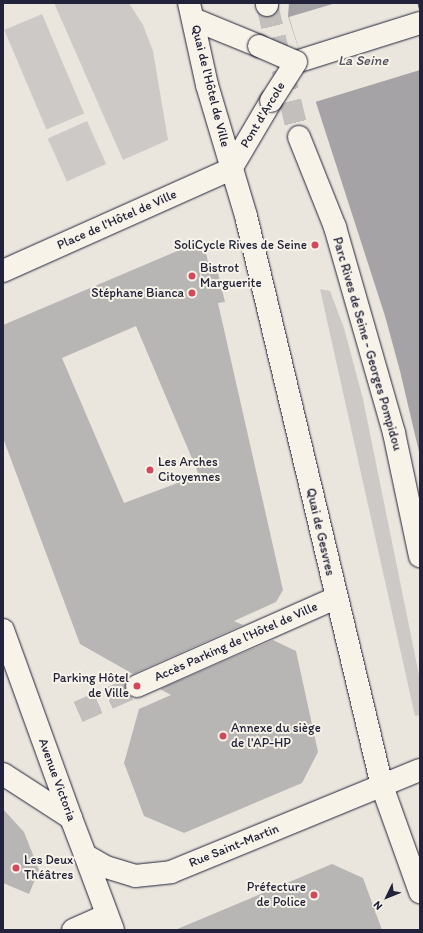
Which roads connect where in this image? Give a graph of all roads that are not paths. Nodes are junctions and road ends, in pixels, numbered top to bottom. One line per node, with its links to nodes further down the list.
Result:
1 (191, 11): 3 (main road, bridge); 5 (main road, Quai de l'Hôtel de Ville)
2 (420, 23): 3 (main road)
3 (296, 62): 5 (main road, Pont d'Arcole, bridge)
4 (299, 137): 7 (main road, Parc Rives de Seine - Georges Pompidou)
5 (231, 169): 6 (main road, Place de l'Hôtel de Ville); 8 (main road, Quai de Gesvres)
6 (3, 271)
7 (420, 556)
8 (336, 598): 10 (main road, Accès Parking de l'Hôtel de Ville); 13 (main road, Quai de Gesvres)
9 (3, 630): 14 (main road, Avenue Victoria)
10 (137, 686)
11 (420, 770): 13 (main road, Rue Saint-Martin)
12 (3, 774): 14 (main road)
13 (382, 786): 15 (main road, Rue Saint-Martin); 16 (main road, Quai de Gesvres)
14 (71, 818): 15 (main road, Avenue Victoria)
15 (85, 855): 17 (main road, Avenue Victoria)
16 (420, 892)
17 (110, 923): 18 (main road)
18 (72, 930)

